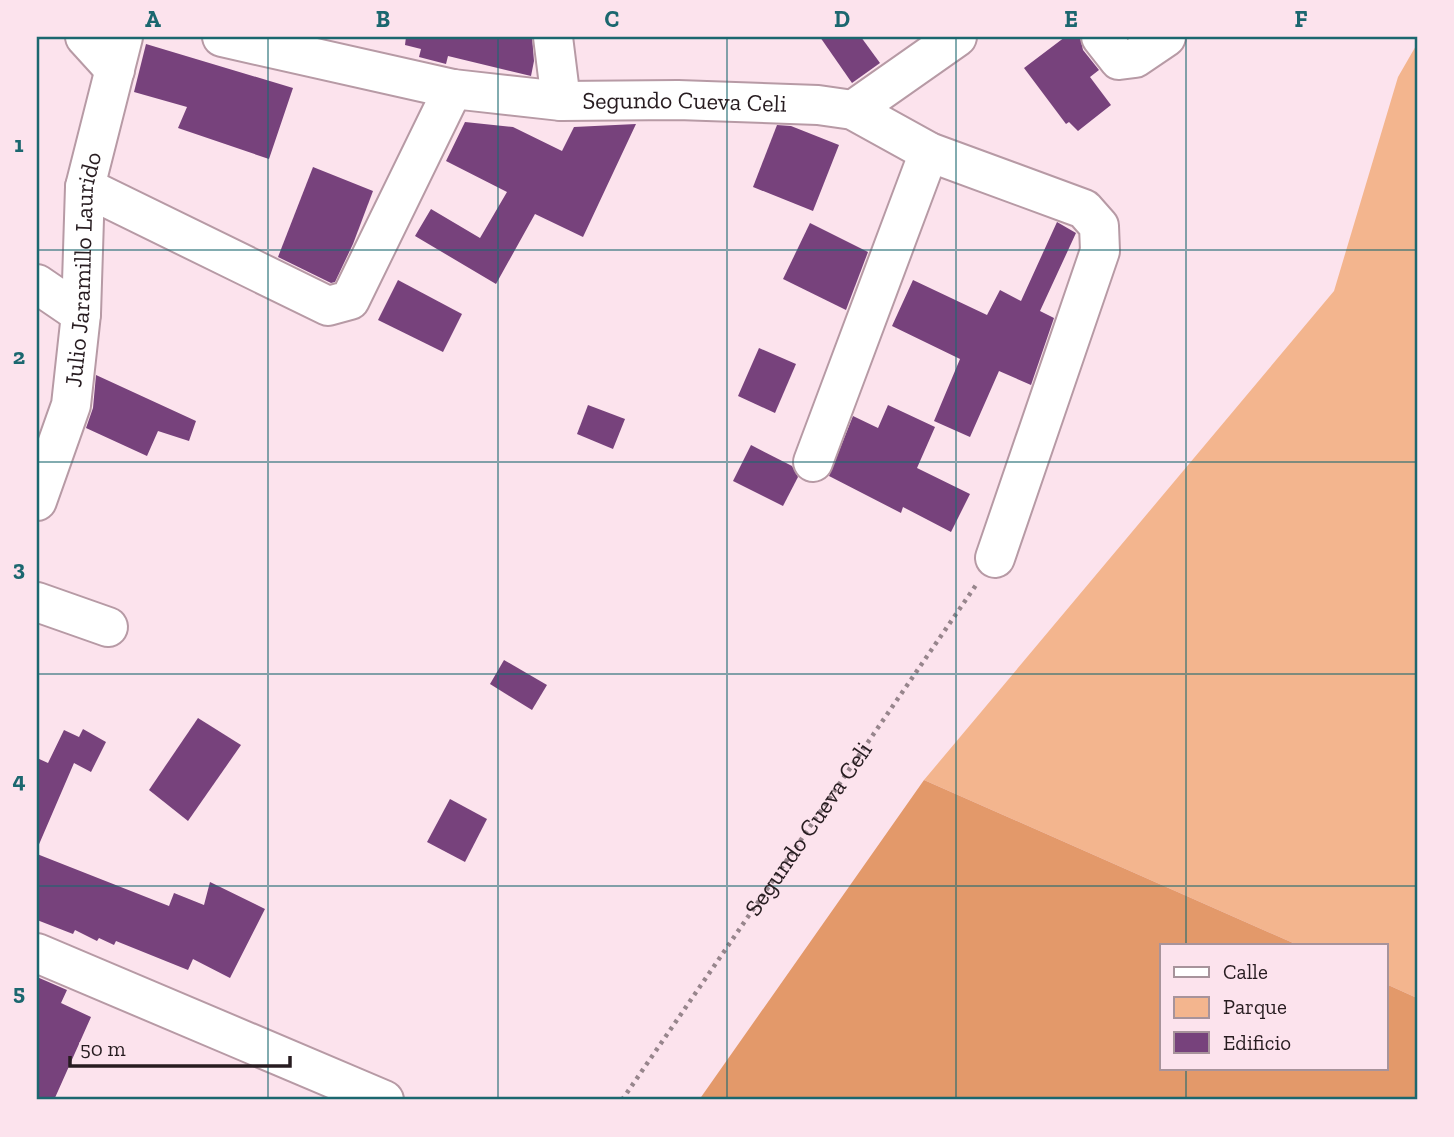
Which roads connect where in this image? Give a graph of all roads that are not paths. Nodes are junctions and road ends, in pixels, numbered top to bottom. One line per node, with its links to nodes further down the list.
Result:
1 (85, 37): 7 (street)
2 (222, 37): 8 (street, Segundo Cueva Celi)
3 (553, 37): 9 (street)
4 (957, 37): 10 (street)
5 (1101, 37): 6 (street)
6 (1166, 37)
7 (119, 53): 12 (street, Julio Jaramillo Laurido)
8 (453, 89): 9 (street, Segundo Cueva Celi); 12 (street)
9 (561, 101): 10 (street, Segundo Cueva Celi)
10 (853, 110): 11 (street, Segundo Cueva Celi)
11 (929, 152): 15 (street); 17 (street, Segundo Cueva Celi)
12 (85, 187): 14 (street, Julio Jaramillo Laurido)
13 (37, 284): 14 (street)
14 (81, 314): 16 (street, Julio Jaramillo Laurido)
15 (813, 463)
16 (37, 501)
17 (995, 558)
18 (37, 602): 19 (street)
19 (108, 627)
20 (37, 953): 21 (street)
21 (384, 1100)

